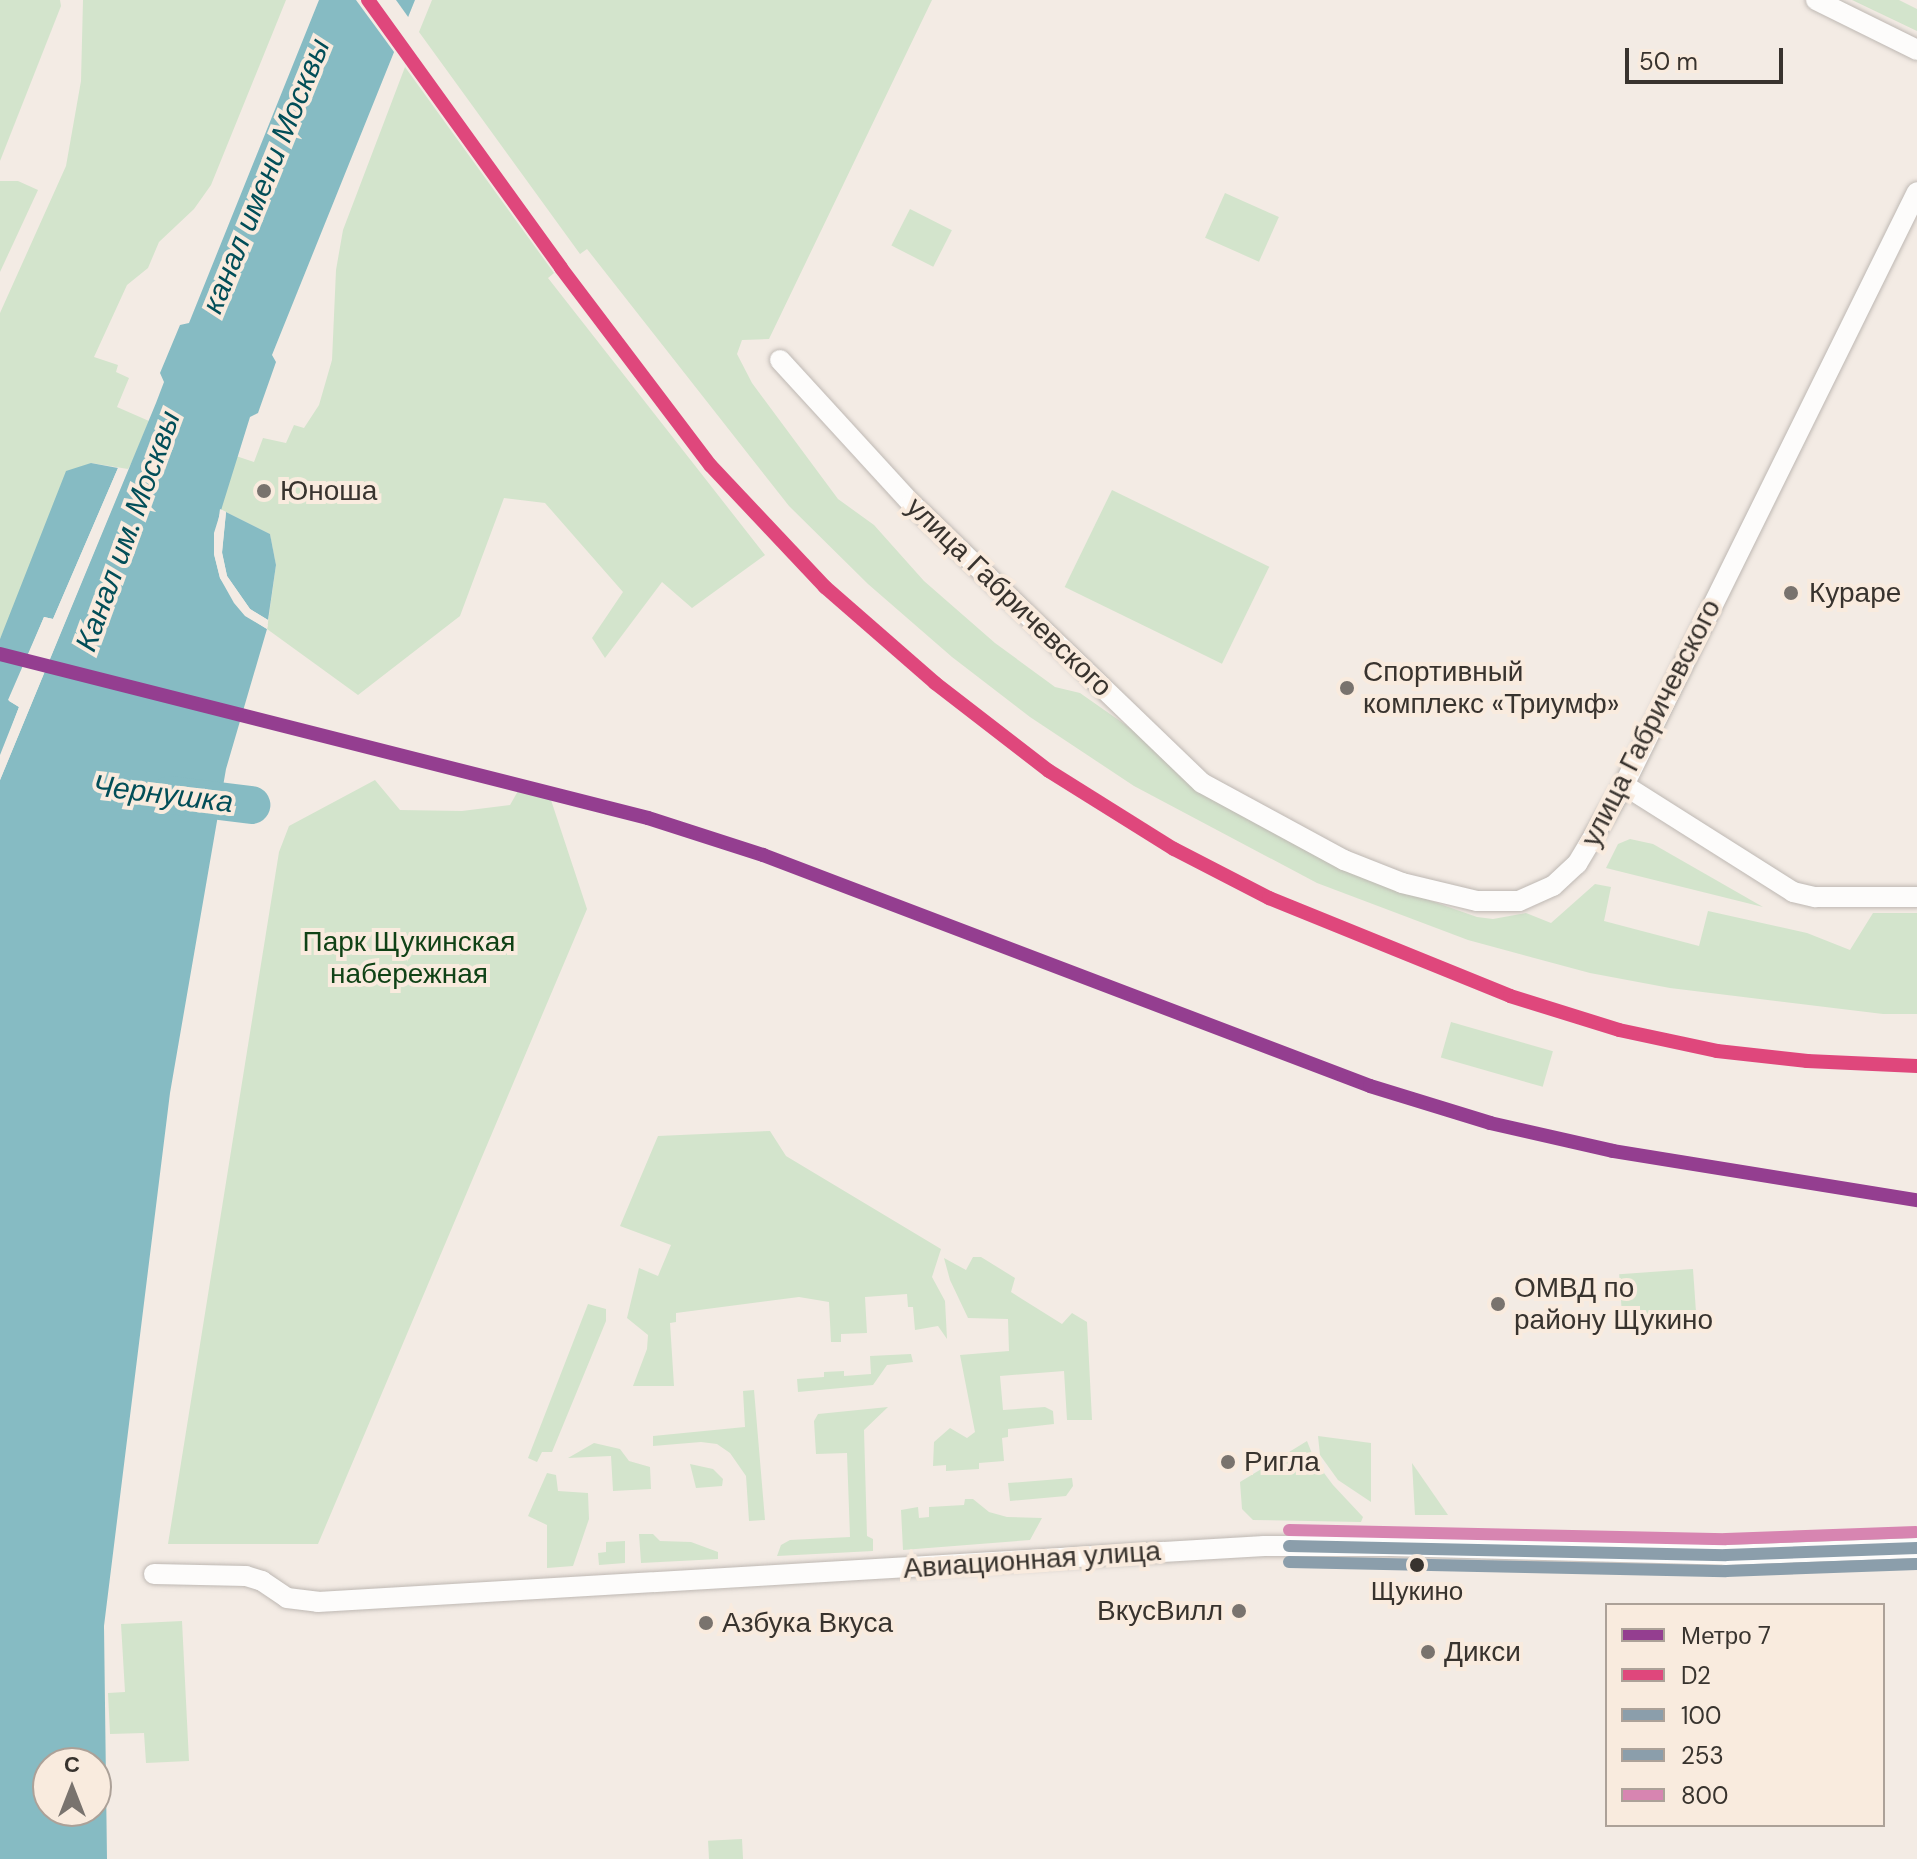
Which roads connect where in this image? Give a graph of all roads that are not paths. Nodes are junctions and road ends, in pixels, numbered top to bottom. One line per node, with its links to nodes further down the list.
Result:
1 (1816, 0): 2 (street)
2 (1917, 50)
3 (1917, 192): 5 (street, улица Габричевского)
4 (780, 360): 5 (street, улица Габричевского)
5 (1624, 785): 6 (street)
6 (1917, 897)
7 (1917, 1548): 8 (street, Авиационная улица)
8 (154, 1574)

